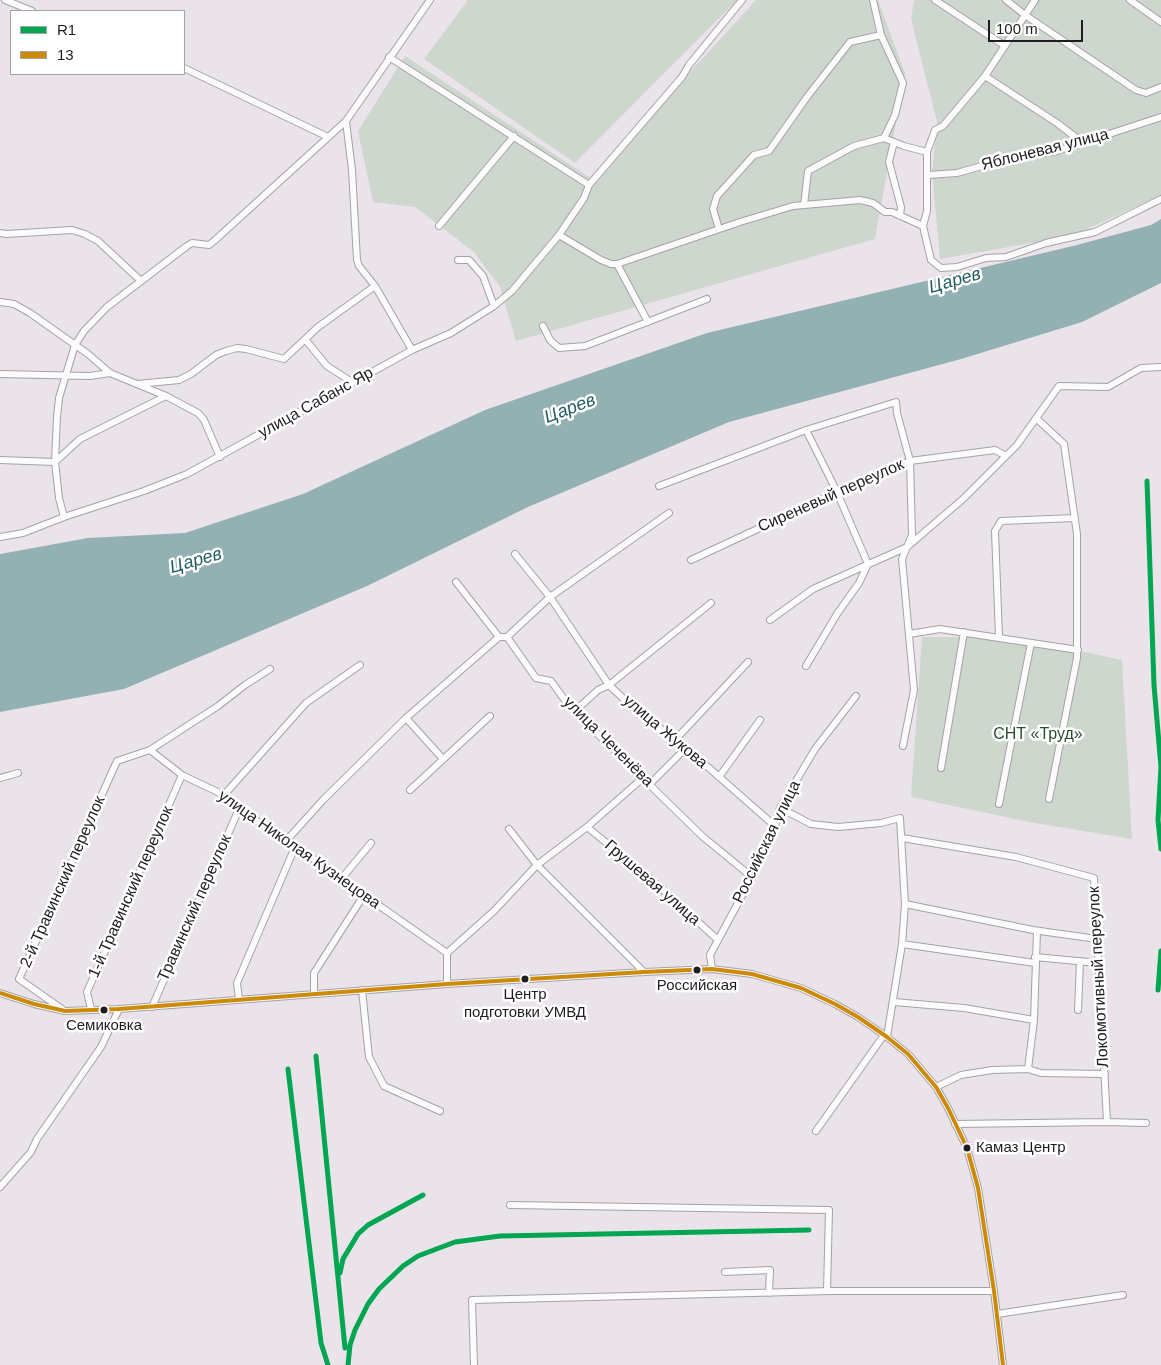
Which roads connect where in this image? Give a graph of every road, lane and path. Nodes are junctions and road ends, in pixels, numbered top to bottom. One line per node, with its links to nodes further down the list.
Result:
1 (5, 0): 9 (street)
2 (430, 0): 14 (street)
3 (742, 0): 27 (street, улица Сабанс Яр)
4 (873, 0): 12 (street)
5 (935, 0): 13 (street)
6 (1006, 0): 10 (street)
7 (1035, 0): 10 (street)
8 (1130, 0): 11 (street)
9 (30, 10)
10 (1025, 15): 13 (street); 17 (street)
11 (1161, 22)
12 (881, 35): 22 (street); 33 (street)
13 (1004, 46): 16 (street)
14 (389, 57): 19 (street); 20 (street)
15 (185, 68): 21 (street)
16 (985, 76): 24 (street); 25 (street)
17 (1161, 87)
18 (1161, 117): 24 (street, Яблоневая улица)
19 (346, 121): 21 (street); 39 (street)
20 (514, 136): 27 (street); 31 (street)
21 (328, 137): 38 (street)
22 (884, 138): 23 (street); 29 (street)
23 (894, 142): 25 (street); 30 (street)
24 (1083, 142): 26 (street, Яблоневая улица)
25 (927, 152): 26 (street)
26 (928, 175): 32 (street)
27 (589, 185): 35 (street, улица Сабанс Яр)
28 (1161, 199): 32 (street)
29 (804, 205): 30 (street); 33 (street)
30 (900, 216): 32 (street)
31 (439, 226)
32 (922, 226)
33 (719, 229): 37 (street)
34 (0, 233): 38 (street)
35 (559, 235): 37 (street); 42 (street, улица Сабанс Яр)
36 (458, 260): 42 (street)
37 (617, 264): 43 (street)
38 (141, 281): 46 (street)
39 (375, 286): 45 (street); 47 (street)
40 (707, 299): 43 (street)
41 (0, 302): 46 (street)
42 (494, 306): 47 (street, улица Сабанс Яр)
43 (648, 322): 44 (street)
44 (543, 326)
45 (305, 339): 52 (street); 53 (street)
46 (75, 345): 49 (street); 51 (street)
47 (412, 350): 52 (street, улица Сабанс Яр)
48 (1161, 367): 55 (street)
49 (110, 373): 51 (street); 53 (street)
50 (0, 374): 51 (street)
51 (66, 376): 61 (street)
52 (352, 382): 58 (street, улица Сабанс Яр)
53 (136, 384): 54 (street)
54 (166, 396): 58 (street); 61 (street)
55 (1036, 418): 57 (street); 66 (street)
56 (806, 430): 60 (street); 62 (street); 63 (street)
57 (1006, 456): 60 (street, Сиреневый переулок); 68 (street)
58 (220, 457): 65 (street, улица Сабанс Яр)
59 (0, 460): 61 (street)
60 (910, 461): 63 (street, Сиреневый переулок); 68 (street)
61 (55, 462): 65 (street)
62 (659, 486)
63 (837, 492): 70 (street, Сиреневый переулок); 71 (street)
64 (669, 512): 73 (street)
65 (64, 517): 67 (street, улица Сабанс Яр)
66 (1075, 518): 80 (street); 82 (street)
67 (0, 537)
68 (907, 547): 71 (street); 77 (street)
69 (514, 554): 73 (street, улица Жукова)
70 (691, 560)
71 (868, 564): 75 (street); 85 (street)
72 (456, 582): 78 (street)
73 (550, 597): 79 (street); 87 (street, улица Жукова)
74 (711, 603): 87 (street)
75 (770, 620)
76 (964, 632): 77 (street); 80 (street); 98 (street)
77 (909, 634): 94 (street)
78 (499, 637): 79 (street); 91 (street)
79 (508, 637): 89 (street, улица Чеченёва)
80 (999, 637): 81 (street)
81 (1031, 643): 82 (street); 108 (street)
82 (1078, 650): 107 (street)
83 (748, 662): 93 (street)
84 (360, 665): 106 (street)
85 (806, 666)
86 (270, 670): 96 (street)
87 (609, 685): 89 (street); 93 (street, улица Жукова)
88 (856, 696): 109 (street, Российская улица)
89 (575, 711): 103 (street, улица Чеченёва)
90 (490, 716): 97 (street)
91 (406, 718): 97 (street); 115 (street)
92 (760, 720): 101 (street)
93 (676, 739): 95 (street, улица Жукова)
94 (904, 746)
95 (686, 748): 101 (street, улица Жукова); 104 (street)
96 (150, 750): 100 (street, улица Николая Кузнецова); 143 (street, 2-й Травинский переулок)
97 (443, 759): 105 (street)
98 (941, 768)
99 (18, 773): 102 (street)
100 (182, 775): 106 (street, улица Николая Кузнецова); 141 (street, 1-й Травинский переулок)
101 (719, 777): 111 (street, улица Жукова)
102 (0, 778)
103 (644, 778): 104 (street, улица Чеченёва); 112 (street)
104 (650, 784): 119 (street, улица Чеченёва)
105 (410, 790)
106 (224, 795): 110 (street, улица Николая Кузнецова)
107 (1048, 799)
108 (999, 804)
109 (780, 808): 111 (street, Российская улица); 114 (street)
110 (239, 809): 115 (street, улица Николая Кузнецова); 139 (street, Травинский переулок)
111 (775, 826): 119 (street, Российская улица)
112 (587, 827): 118 (street); 124 (street, Грушевая улица)
113 (509, 829): 118 (street)
114 (902, 838): 122 (street); 125 (street, Локомотивный переулок)
115 (286, 841): 117 (street, улица Николая Кузнецова)
116 (371, 843): 120 (street)
117 (295, 847): 120 (street, улица Николая Кузнецова); 137 (street)
118 (537, 865): 127 (street); 132 (street)
119 (752, 877): 124 (street, Российская улица)
120 (342, 878): 121 (street, улица Николая Кузнецова)
121 (364, 895): 127 (street, улица Николая Кузнецова); 136 (street)
122 (905, 904): 123 (street); 126 (street)
123 (1037, 931): 125 (street); 128 (street)
124 (717, 939): 131 (street, Российская улица)
125 (1097, 939): 130 (street, Локомотивный переулок)
126 (902, 944): 128 (street); 138 (street)
127 (447, 953): 133 (street)
128 (1035, 960): 129 (street); 144 (street)
129 (1080, 961): 130 (street); 142 (street)
130 (1098, 963): 147 (street, Локомотивный переулок)
131 (712, 969): 132 (street); 145 (street)
132 (644, 972): 133 (street)
133 (448, 984): 134 (street)
134 (362, 990): 136 (street); 149 (street)
135 (0, 992): 143 (street)
136 (314, 993): 137 (street)
137 (239, 999): 139 (street)
138 (894, 1002): 144 (street); 145 (street)
139 (152, 1007): 140 (street)
140 (119, 1009): 141 (street); 154 (street)
141 (91, 1010): 143 (street)
142 (1078, 1010)
143 (65, 1011)
144 (1034, 1020): 146 (street)
145 (886, 1036): 148 (street); 153 (street)
146 (1028, 1069): 147 (street); 148 (street)
147 (1104, 1074): 150 (street, Локомотивный переулок)
148 (936, 1087): 152 (street)
149 (440, 1111)
150 (1107, 1122): 151 (street); 152 (street)
151 (1146, 1123)
152 (955, 1124): 158 (street)
153 (816, 1131)
154 (0, 1187)
155 (510, 1204): 157 (street)
156 (725, 1272): 159 (street)
157 (827, 1291): 158 (street); 159 (street)
158 (994, 1291): 161 (street)
159 (769, 1293): 162 (street)
160 (1123, 1295): 161 (street)
161 (997, 1314): 163 (street)
162 (474, 1365)
163 (1003, 1365)

